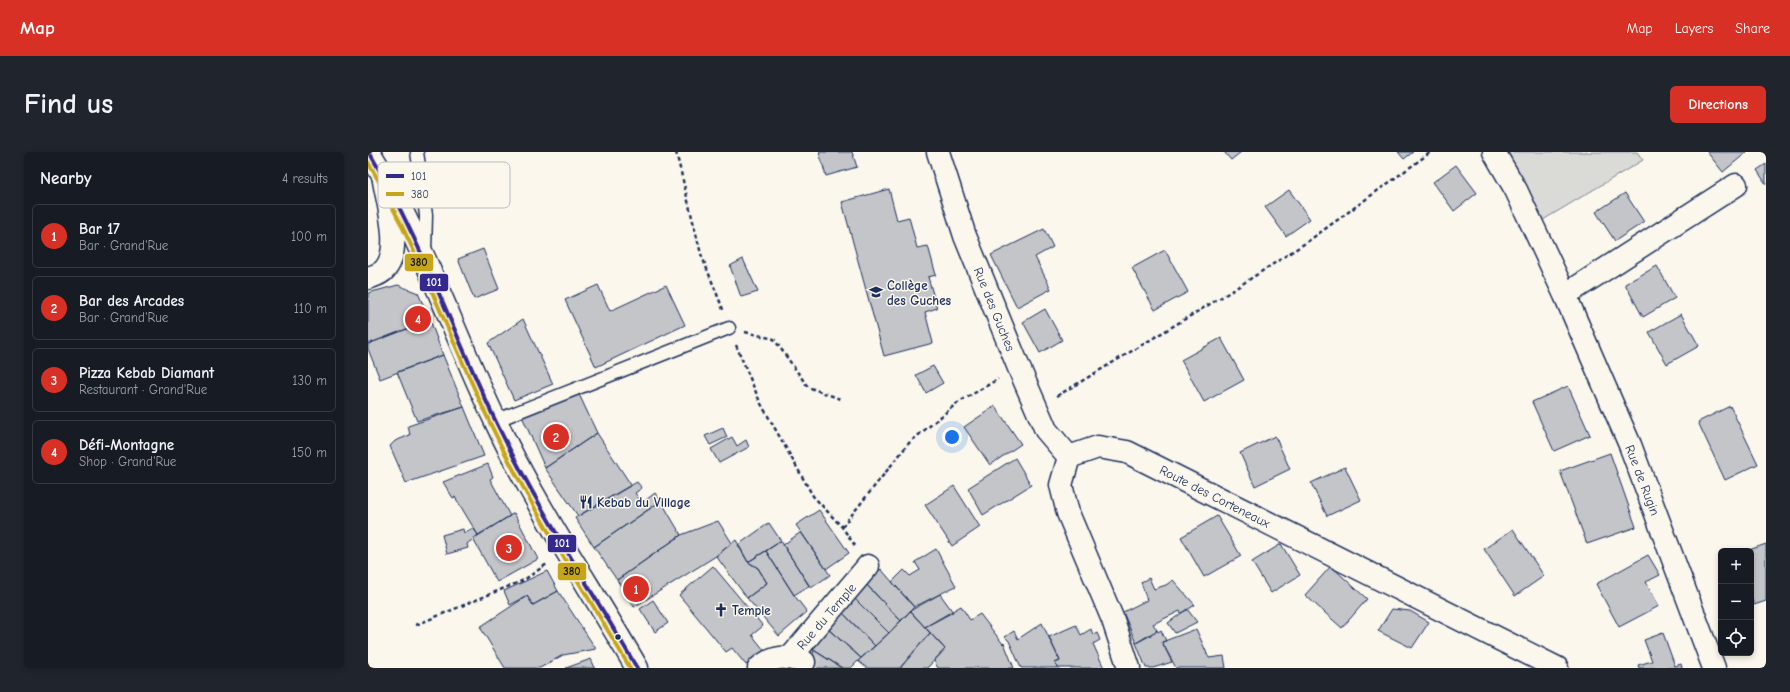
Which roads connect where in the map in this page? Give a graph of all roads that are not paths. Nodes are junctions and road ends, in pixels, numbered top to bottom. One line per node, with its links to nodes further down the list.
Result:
1 (369, 152): 6 (street)
2 (417, 152): 5 (lane)
3 (938, 152): 16 (street, Rue des Guches)
4 (1494, 152): 13 (street, Rue de Rugin)
5 (418, 162)
6 (378, 168)
7 (1736, 185): 13 (street)
8 (388, 208): 12 (street)
9 (399, 208): 11 (street)
10 (425, 208): 11 (lane)
11 (424, 258): 15 (street)
12 (368, 278)
13 (1565, 295): 22 (street, Rue de Rugin)
14 (730, 328): 15 (lane)
15 (495, 421): 18 (street)
16 (1069, 457): 20 (street); 21 (street, Route des Corteneaux)
17 (868, 566): 19 (street, Rue du Temple)
18 (637, 668)
19 (759, 668)
20 (1129, 668)
21 (1557, 668)
22 (1714, 668)

